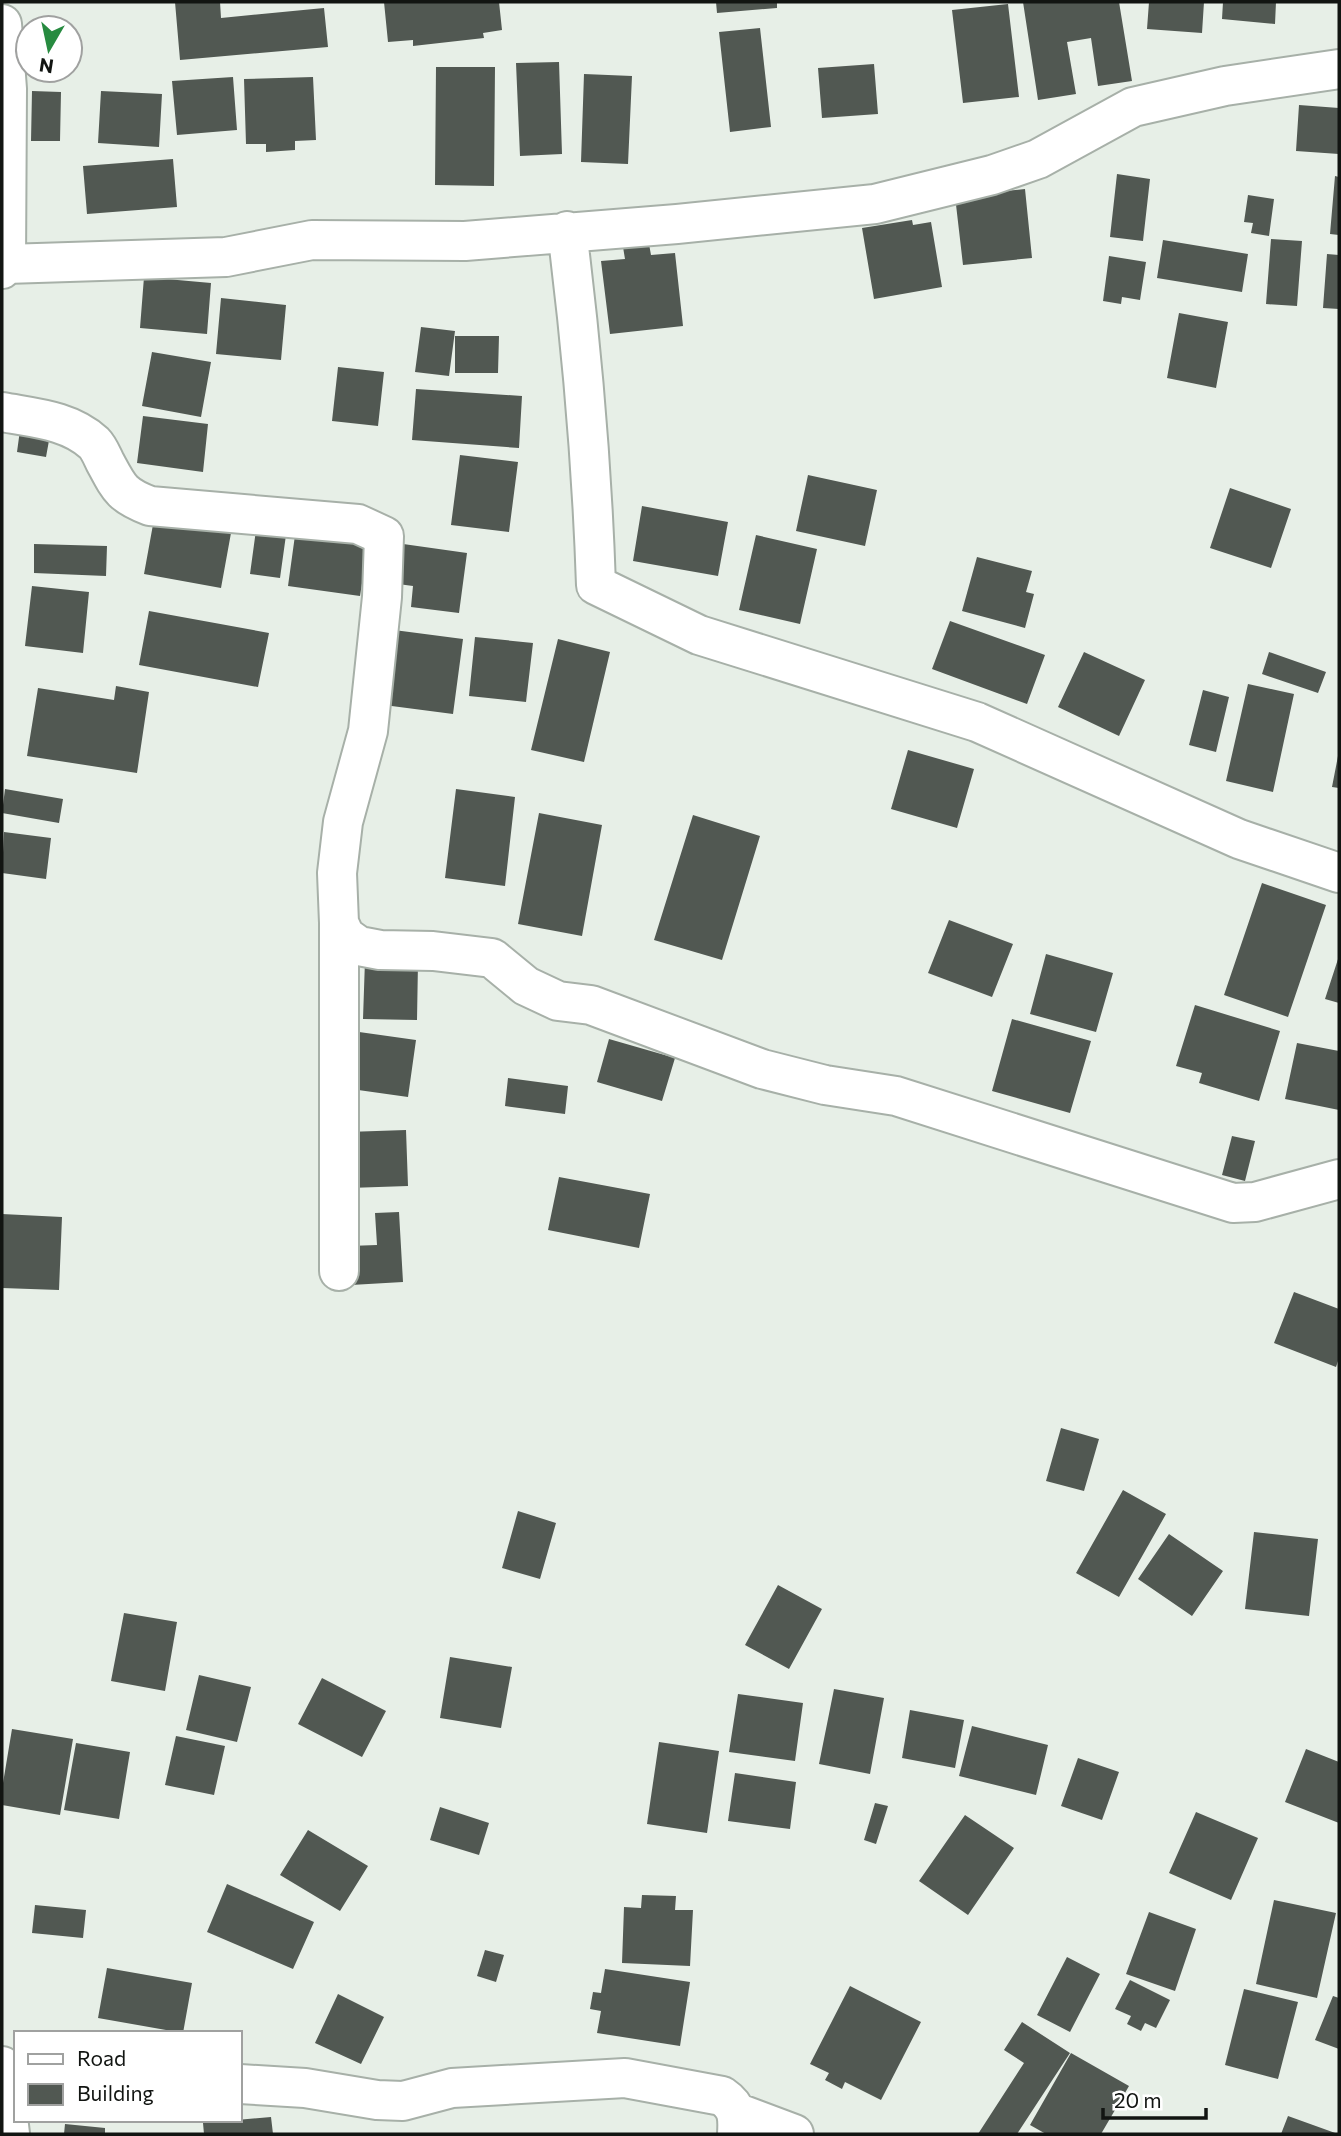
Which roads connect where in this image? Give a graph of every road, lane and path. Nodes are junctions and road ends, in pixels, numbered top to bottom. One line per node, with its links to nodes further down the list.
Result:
1 (2, 24): 3 (street)
2 (1339, 69): 4 (street)
3 (5, 88): 5 (street)
4 (567, 232): 5 (street); 7 (street)
5 (4, 266)
6 (2, 412): 8 (street)
7 (1339, 873)
8 (339, 923): 9 (street); 10 (street)
9 (1339, 1179)
10 (339, 1271)
11 (2, 2066): 14 (street)
12 (242, 2084): 13 (street)
13 (738, 2124): 15 (street)
14 (10, 2134)
15 (794, 2134)

